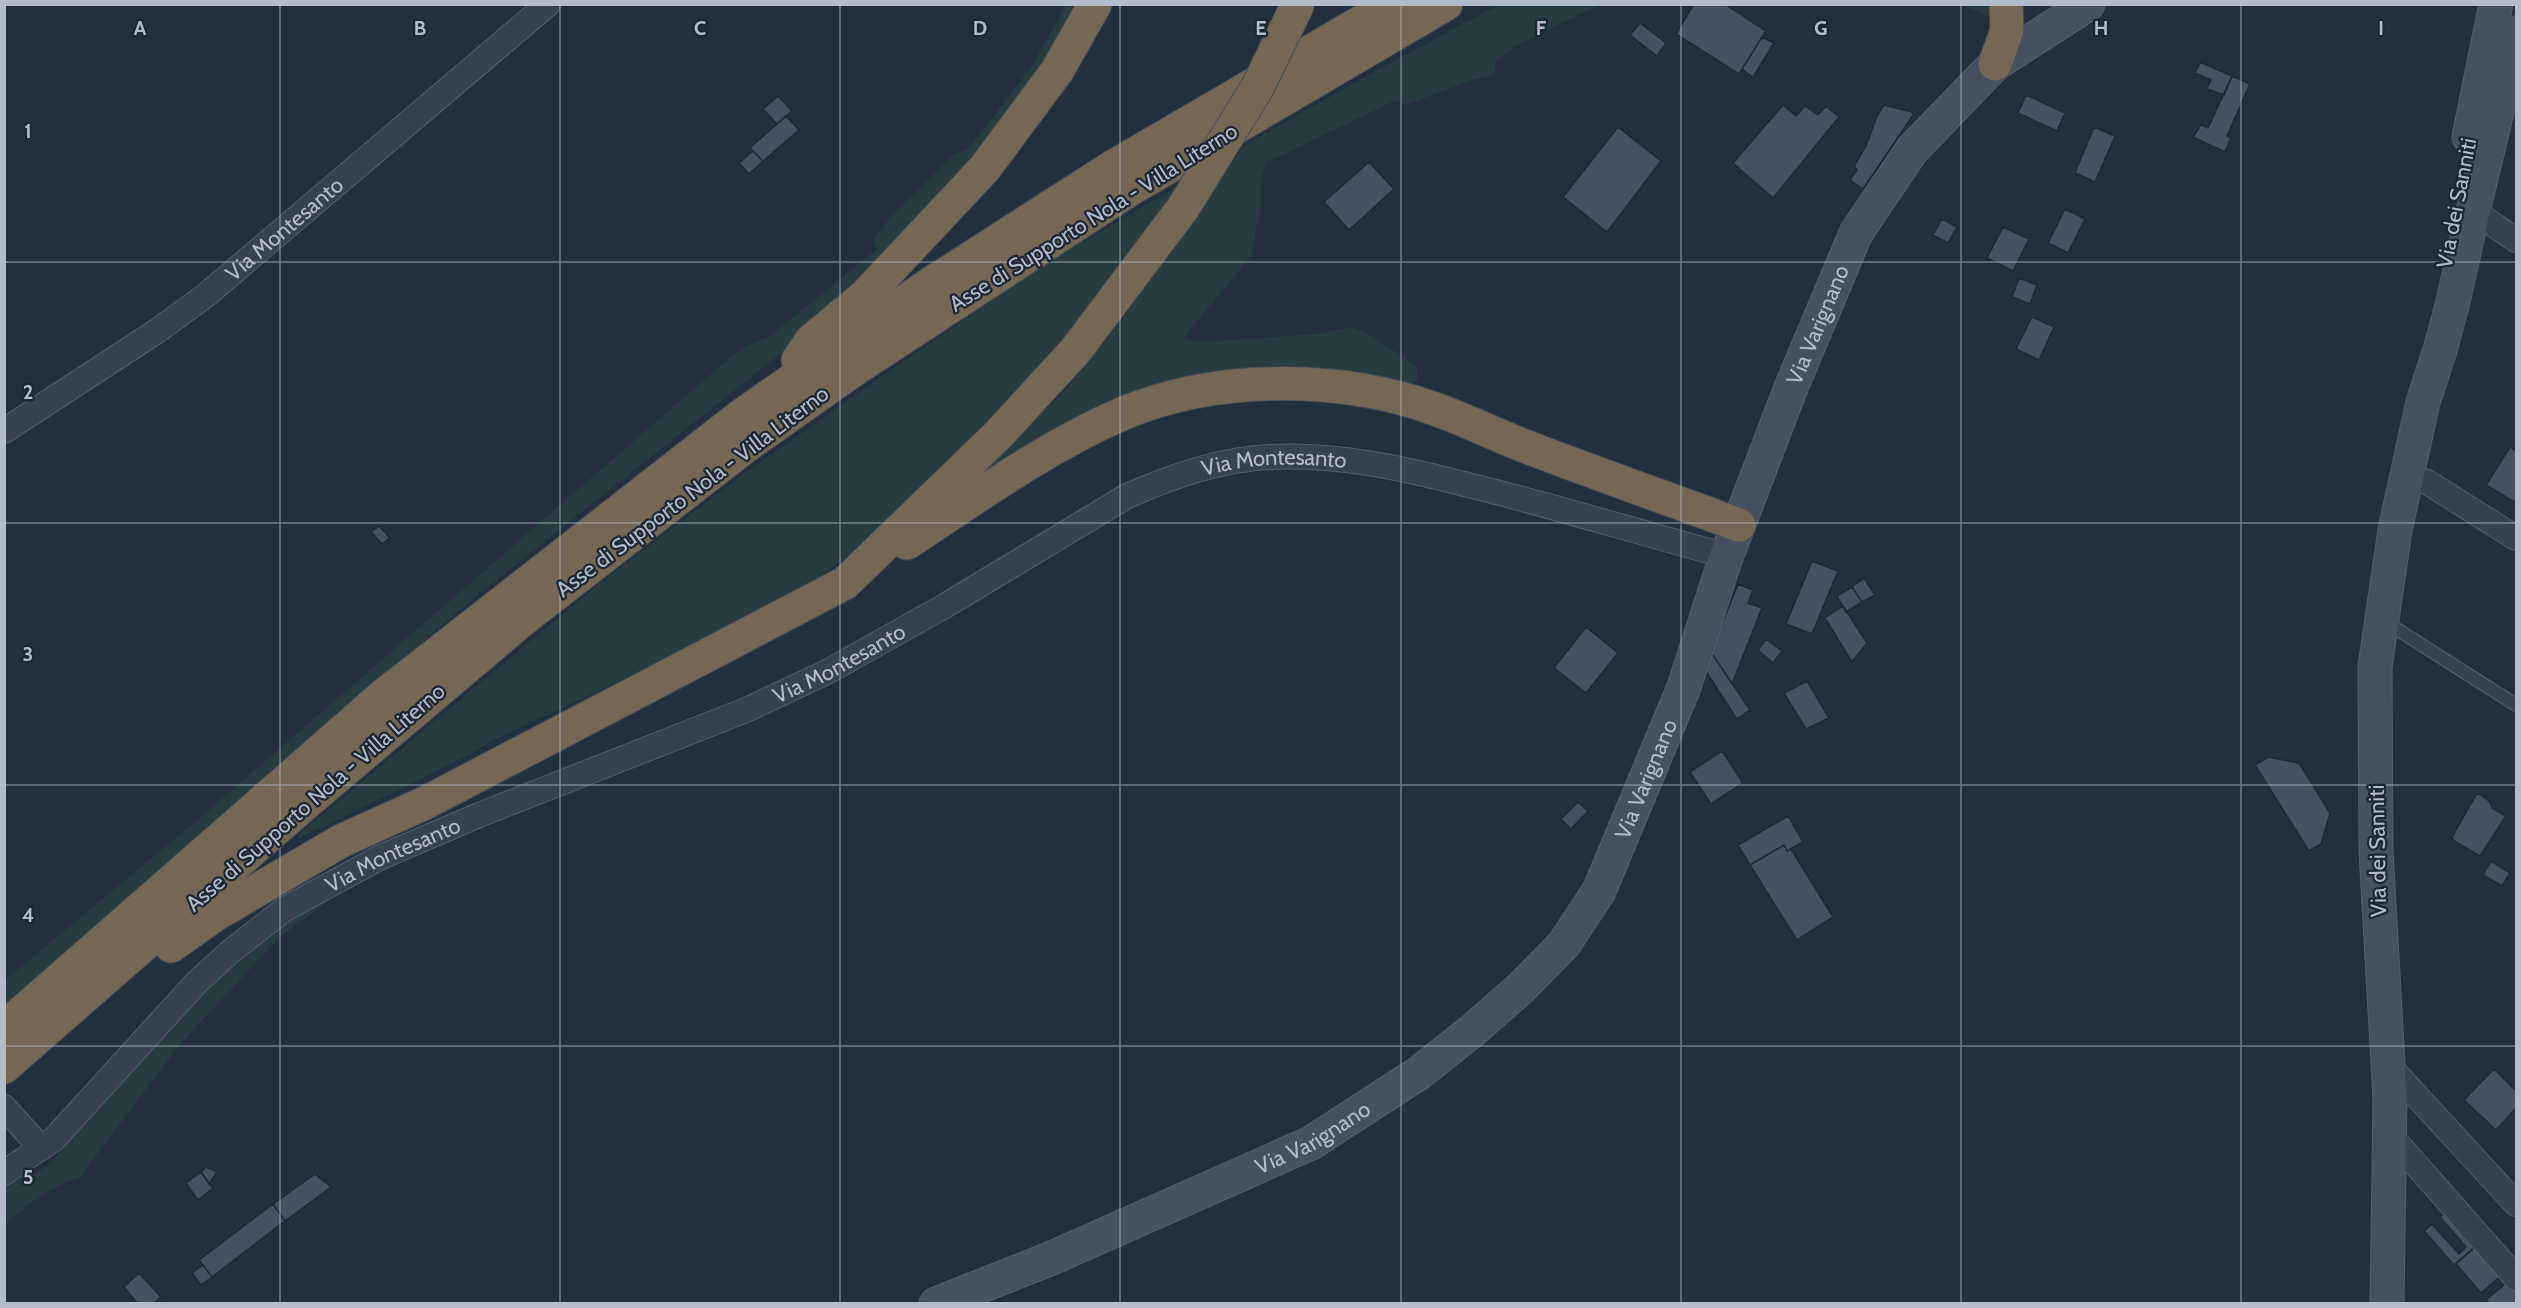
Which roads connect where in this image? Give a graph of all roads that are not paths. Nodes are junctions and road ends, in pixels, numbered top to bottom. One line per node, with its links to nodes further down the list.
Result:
1 (548, 4): 15 (street, Via Montesanto)
2 (1095, 4): 13 (highway)
3 (1298, 4): 20 (highway, bridge)
4 (1392, 4): 13 (highway, Asse di Supporto Nola - Villa Literno)
5 (1446, 4): 23 (highway, Asse di Supporto Nola - Villa Literno)
6 (2006, 4): 10 (highway)
7 (2088, 4): 10 (main road, Via Varignano)
8 (2496, 4): 14 (main road, Via dei Sanniti)
9 (2517, 33): 11 (main road, Via dei Sanniti)
10 (1995, 64): 17 (main road, Via Varignano)
11 (2472, 211): 12 (street); 14 (main road, Via dei Sanniti)
12 (2517, 240)
13 (776, 391): 24 (highway, Asse di Supporto Nola - Villa Literno)
14 (2423, 402): 16 (main road, Via dei Sanniti)
15 (4, 431)
16 (2407, 475): 18 (street); 21 (main road, Via dei Sanniti)
17 (1739, 525): 19 (main road, Via Varignano); 20 (highway)
18 (2517, 538)
19 (1727, 556): 29 (street, Via Montesanto); 33 (main road, Via Varignano)
20 (845, 583): 23 (highway)
21 (2381, 619): 22 (lane); 25 (main road, Via dei Sanniti)
22 (2517, 705)
23 (99, 985): 26 (highway, Asse di Supporto Nola - Villa Literno)
24 (4, 1028)
25 (2388, 1066): 28 (main road, Via dei Sanniti); 31 (street)
26 (4, 1067)
27 (4, 1107): 29 (street)
28 (2390, 1135): 32 (street); 34 (main road, Via dei Sanniti)
29 (41, 1148): 30 (street, Via Montesanto)
30 (4, 1173)
31 (2517, 1204)
32 (2517, 1278)
33 (936, 1304)
34 (2387, 1304)

